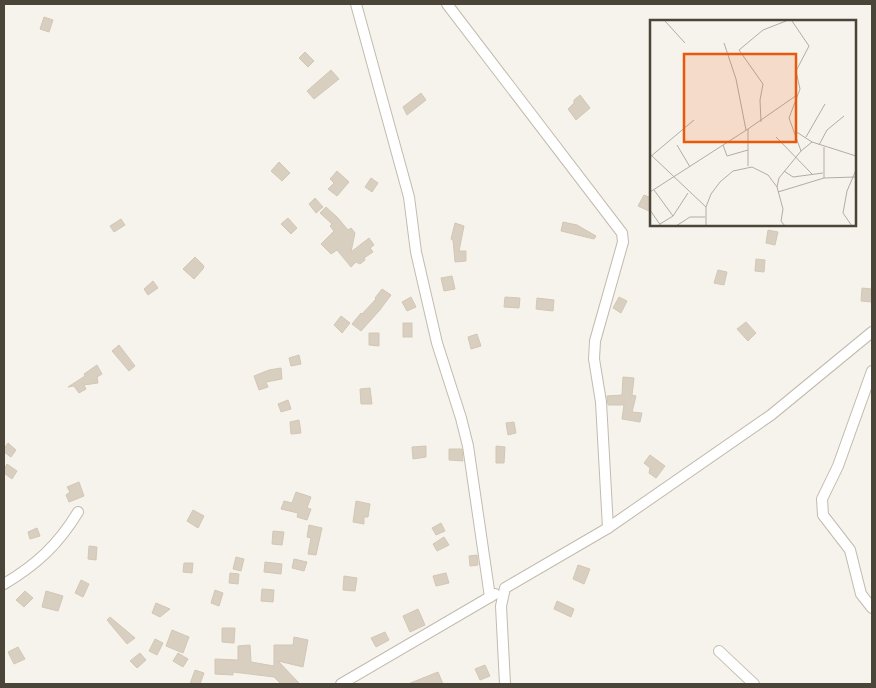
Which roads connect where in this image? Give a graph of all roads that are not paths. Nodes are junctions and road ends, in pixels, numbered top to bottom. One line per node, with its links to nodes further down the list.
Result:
1 (356, 4): 9 (street)
2 (447, 4): 6 (street)
3 (872, 332): 6 (street)
4 (872, 371): 10 (street)
5 (78, 512): 7 (street)
6 (608, 528): 8 (street)
7 (4, 584)
8 (505, 588): 9 (street); 13 (street)
9 (490, 597): 12 (street)
10 (871, 605)
11 (719, 651): 14 (street)
12 (341, 684)
13 (505, 684)
14 (754, 684)

